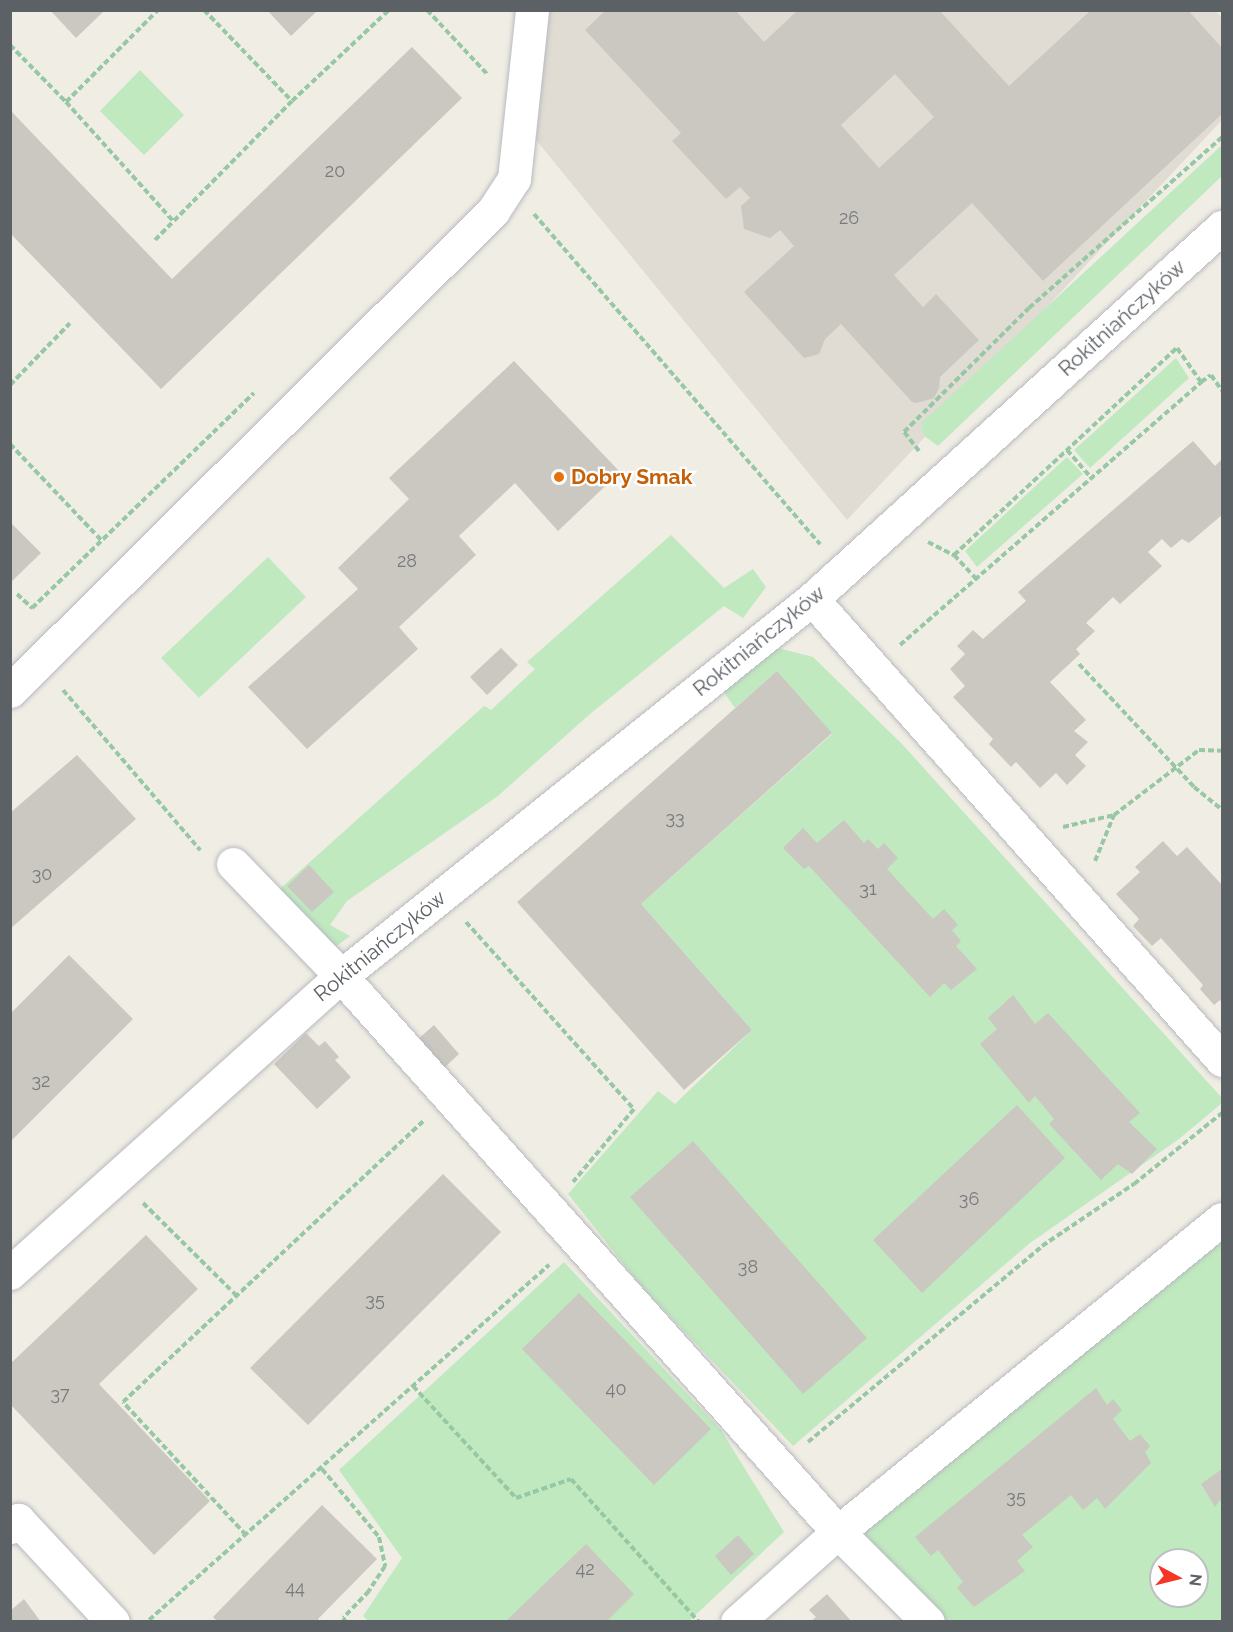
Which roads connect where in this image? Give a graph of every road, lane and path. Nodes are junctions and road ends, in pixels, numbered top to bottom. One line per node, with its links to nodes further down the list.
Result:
1 (158, 10): 8 (path)
2 (204, 10): 7 (path)
3 (389, 10): 7 (path)
4 (426, 10): 9 (path)
5 (532, 10): 9 (street)
6 (10, 45): 8 (path)
7 (292, 101): 12 (path)
8 (66, 102): 12 (path)
9 (523, 112): 11 (street)
10 (1222, 137): 22 (path)
11 (510, 186): 25 (path); 32 (street)
12 (174, 222): 14 (path)
13 (1222, 227): 28 (street, Rokitniańczyków)
14 (154, 240)
15 (70, 323): 17 (path)
16 (1201, 382): 19 (path); 21 (path); 23 (path)
17 (10, 385)
18 (260, 387): 24 (path)
19 (1222, 391)
20 (10, 444): 24 (path)
21 (1067, 450): 23 (path); 26 (path)
22 (923, 455)
23 (1091, 478): 29 (path)
24 (101, 540): 27 (path)
25 (822, 546)
26 (954, 555)
27 (17, 594)
28 (812, 599): 41 (street, Rokitniańczyków); 42 (street)
29 (892, 652)
30 (1079, 664): 34 (path)
31 (56, 682): 38 (path)
32 (10, 691)
33 (1222, 751): 34 (path)
34 (1176, 768): 35 (path); 36 (path)
35 (1222, 810)
36 (1114, 815): 37 (path); 39 (path)
37 (1057, 829)
38 (220, 861): 41 (street)
39 (1092, 869)
40 (463, 919): 46 (path)
41 (341, 976): 45 (street, Rokitniańczyków); 55 (street)
42 (1222, 1060)
43 (1222, 1113): 52 (path)
44 (431, 1114): 50 (path)
45 (117, 1177): 49 (street, Rokitniańczyków); 50 (path)
46 (572, 1184)
47 (1222, 1219): 55 (street)
48 (550, 1264): 51 (path)
49 (10, 1273)
50 (237, 1296): 56 (path)
51 (413, 1386): 53 (path); 60 (path)
52 (802, 1447)
53 (322, 1468): 56 (path); 59 (path)
54 (13, 1520): 57 (street)
55 (838, 1532): 61 (street); 62 (street)
56 (246, 1535): 58 (path)
57 (113, 1622)
58 (147, 1622)
59 (346, 1622)
60 (699, 1622)
61 (737, 1622)
62 (928, 1622)

